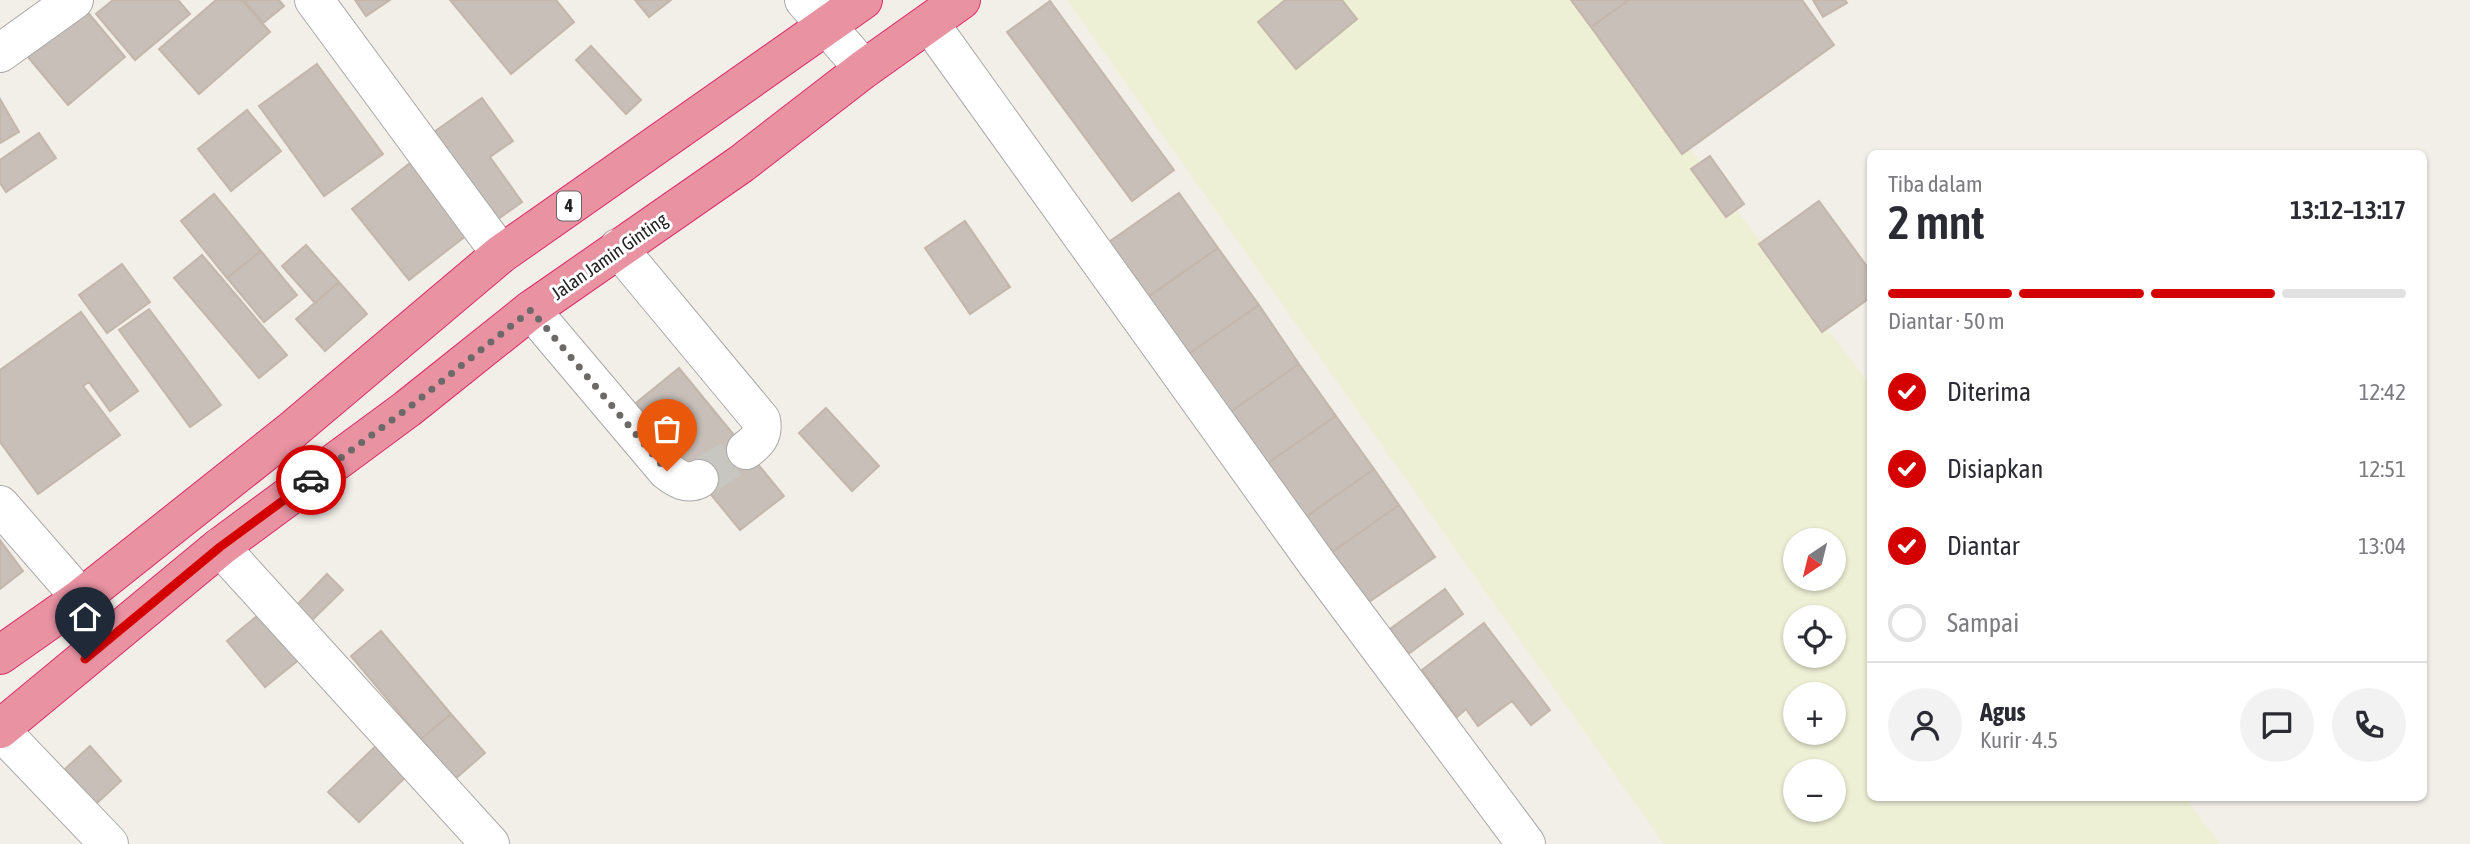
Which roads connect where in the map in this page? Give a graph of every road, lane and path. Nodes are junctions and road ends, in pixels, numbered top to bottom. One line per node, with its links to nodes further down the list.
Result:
1 (74, 0): 7 (street)
2 (314, 0): 10 (street)
3 (863, 0): 5 (highway, 4)
4 (961, 0): 6 (highway, Jalan Jamin Ginting)
5 (816, 13): 8 (street); 10 (highway, 4)
6 (930, 24): 8 (highway, Jalan Jamin Ginting); 21 (street)
7 (0, 53)
8 (864, 69): 9 (highway, Jalan Jamin Ginting)
9 (618, 247): 11 (highway, Jalan Jamin Ginting); 12 (street)
10 (501, 254): 16 (highway, 4)
11 (531, 310): 13 (street); 15 (highway, Jalan Jamin Ginting)
12 (746, 450)
13 (699, 480)
14 (0, 505): 16 (street)
15 (220, 547): 18 (highway, Jalan Jamin Ginting); 20 (street)
16 (81, 598): 17 (highway, 4)
17 (0, 655)
18 (0, 730): 19 (street)
19 (109, 844)
20 (490, 844)
21 (1526, 844)

